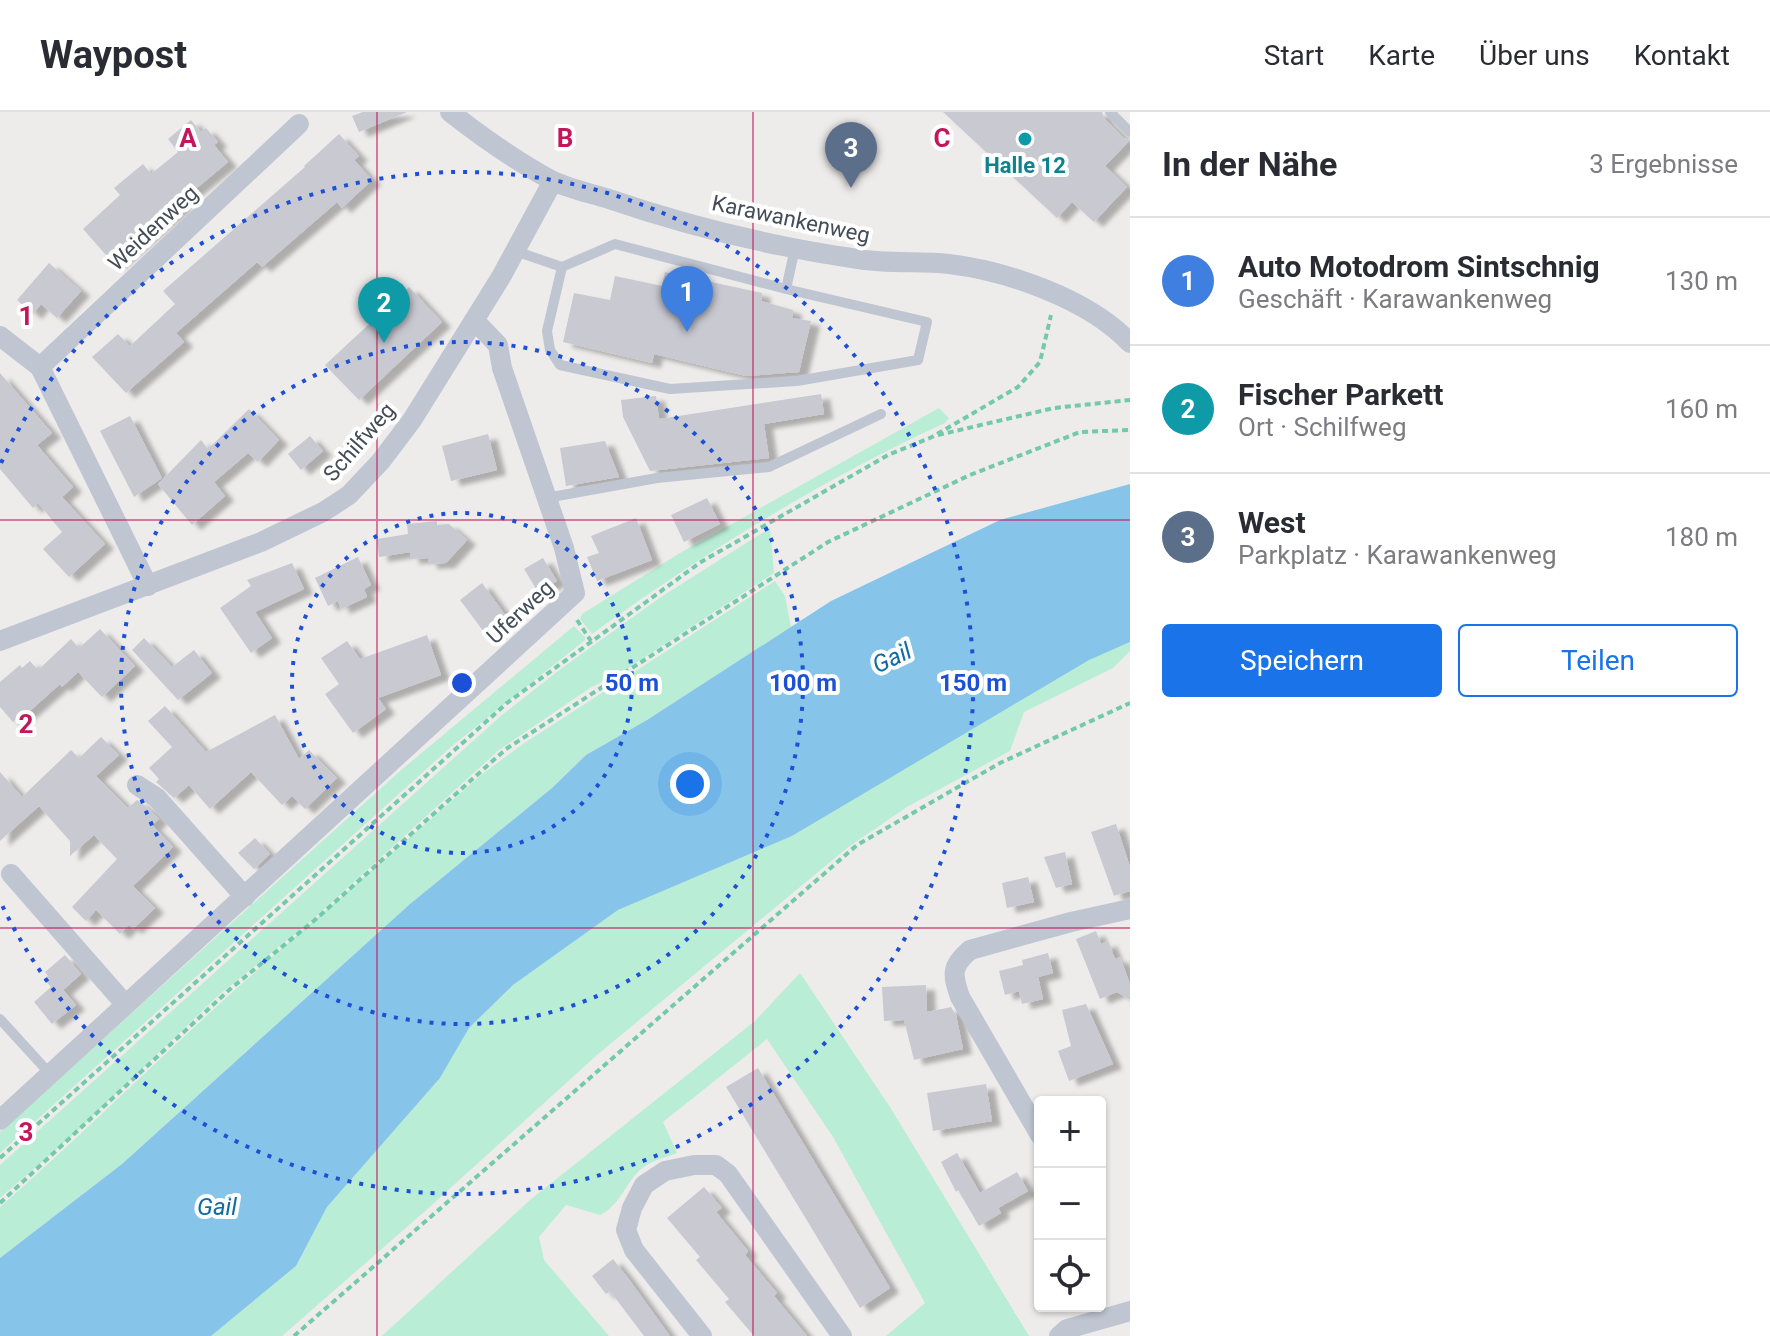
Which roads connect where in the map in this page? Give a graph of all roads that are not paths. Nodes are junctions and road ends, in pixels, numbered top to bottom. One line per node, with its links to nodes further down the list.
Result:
1 (450, 112): 5 (street, Karawankenweg)
2 (1110, 112): 4 (lane)
3 (299, 124): 13 (street, Weidenweg)
4 (1130, 132)
5 (553, 181): 6 (street, Karawankenweg); 7 (street, Schilfweg)
6 (796, 247): 9 (lane); 12 (street, Karawankenweg)
7 (515, 251): 8 (lane); 10 (street, Schilfweg)
8 (562, 267): 9 (lane); 9 (lane)
9 (786, 289)
10 (474, 320): 15 (street, Uferweg); 16 (street, Schilfweg)
11 (0, 336): 13 (street)
12 (1130, 343)
13 (40, 367): 16 (street)
14 (881, 414): 15 (lane)
15 (546, 498): 20 (street, Uferweg)
16 (148, 586): 17 (street, Schilfweg)
17 (0, 641)
18 (137, 785): 20 (street)
19 (11, 874): 22 (street)
20 (245, 897): 22 (street, Uferweg)
21 (1130, 909): 26 (street)
22 (125, 1004): 24 (street, Uferweg)
23 (0, 1019): 24 (lane)
24 (51, 1075): 25 (street, Uferweg)
25 (0, 1120)
26 (1034, 1125)
27 (1130, 1311): 30 (street)
28 (702, 1336): 29 (street)
29 (842, 1336)
30 (1059, 1336)

